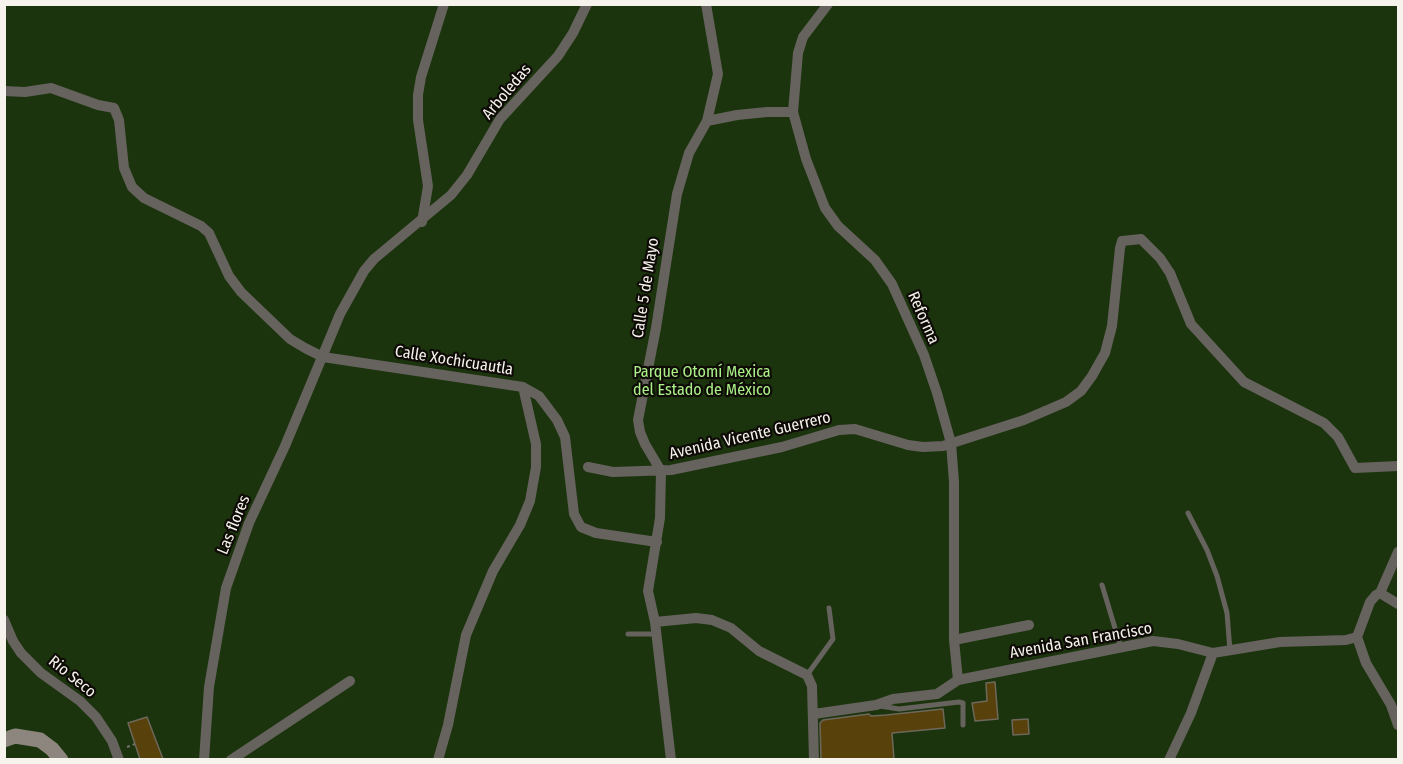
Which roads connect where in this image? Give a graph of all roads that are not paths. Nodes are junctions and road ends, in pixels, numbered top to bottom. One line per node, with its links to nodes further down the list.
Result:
1 (444, 4): 8 (street)
2 (587, 4): 8 (street, Arboledas)
3 (706, 4): 7 (street, Calle 5 de Mayo)
4 (828, 4): 6 (street, Reforma)
5 (4, 91): 10 (street)
6 (793, 112): 7 (street); 12 (street, Reforma)
7 (706, 121): 15 (street, Calle 5 de Mayo)
8 (422, 222): 9 (street, Arboledas)
9 (340, 314): 10 (street, Las flores)
10 (323, 357): 11 (street, Calle Xochicuautla); 43 (street, Las flores)
11 (523, 387): 17 (street, Calle Xochicuautla); 45 (street)
12 (951, 443): 13 (street, Avenida Vicente Guerrero); 15 (street, Avenida Vicente Guerrero); 29 (street, Reforma)
13 (1398, 466)
14 (588, 467): 15 (street, Avenida Vicente Guerrero)
15 (661, 471): 17 (street)
16 (1188, 513): 31 (lane)
17 (657, 542): 24 (street)
18 (1398, 552): 20 (street)
19 (1102, 585): 30 (lane)
20 (1380, 593): 21 (street); 28 (street)
21 (1398, 604)
22 (829, 609): 33 (lane)
23 (4, 620): 42 (street, Rio Seco)
24 (655, 622): 27 (street); 33 (street)
25 (1029, 625): 29 (street)
26 (628, 634): 27 (lane)
27 (656, 634): 46 (street)
28 (1357, 638): 31 (street, Avenida San Francisco); 39 (street)
29 (954, 640): 34 (street, Reforma)
30 (1121, 648): 32 (street, Avenida San Francisco); 34 (street, Avenida San Francisco)
31 (1230, 651): 32 (street, Avenida San Francisco)
32 (1213, 653): 48 (street)
33 (807, 675): 37 (street)
34 (958, 680): 36 (street, Avenida San Francisco)
35 (350, 681): 44 (street)
36 (876, 705): 37 (street, Avenida San Francisco); 38 (lane)
37 (814, 714): 47 (street)
38 (963, 725)
39 (1398, 725)
40 (4, 740): 41 (main road)
41 (61, 759)
42 (119, 759)
43 (204, 759)
44 (231, 759)
45 (438, 759)
46 (671, 759)
47 (814, 759)
48 (1169, 759)

